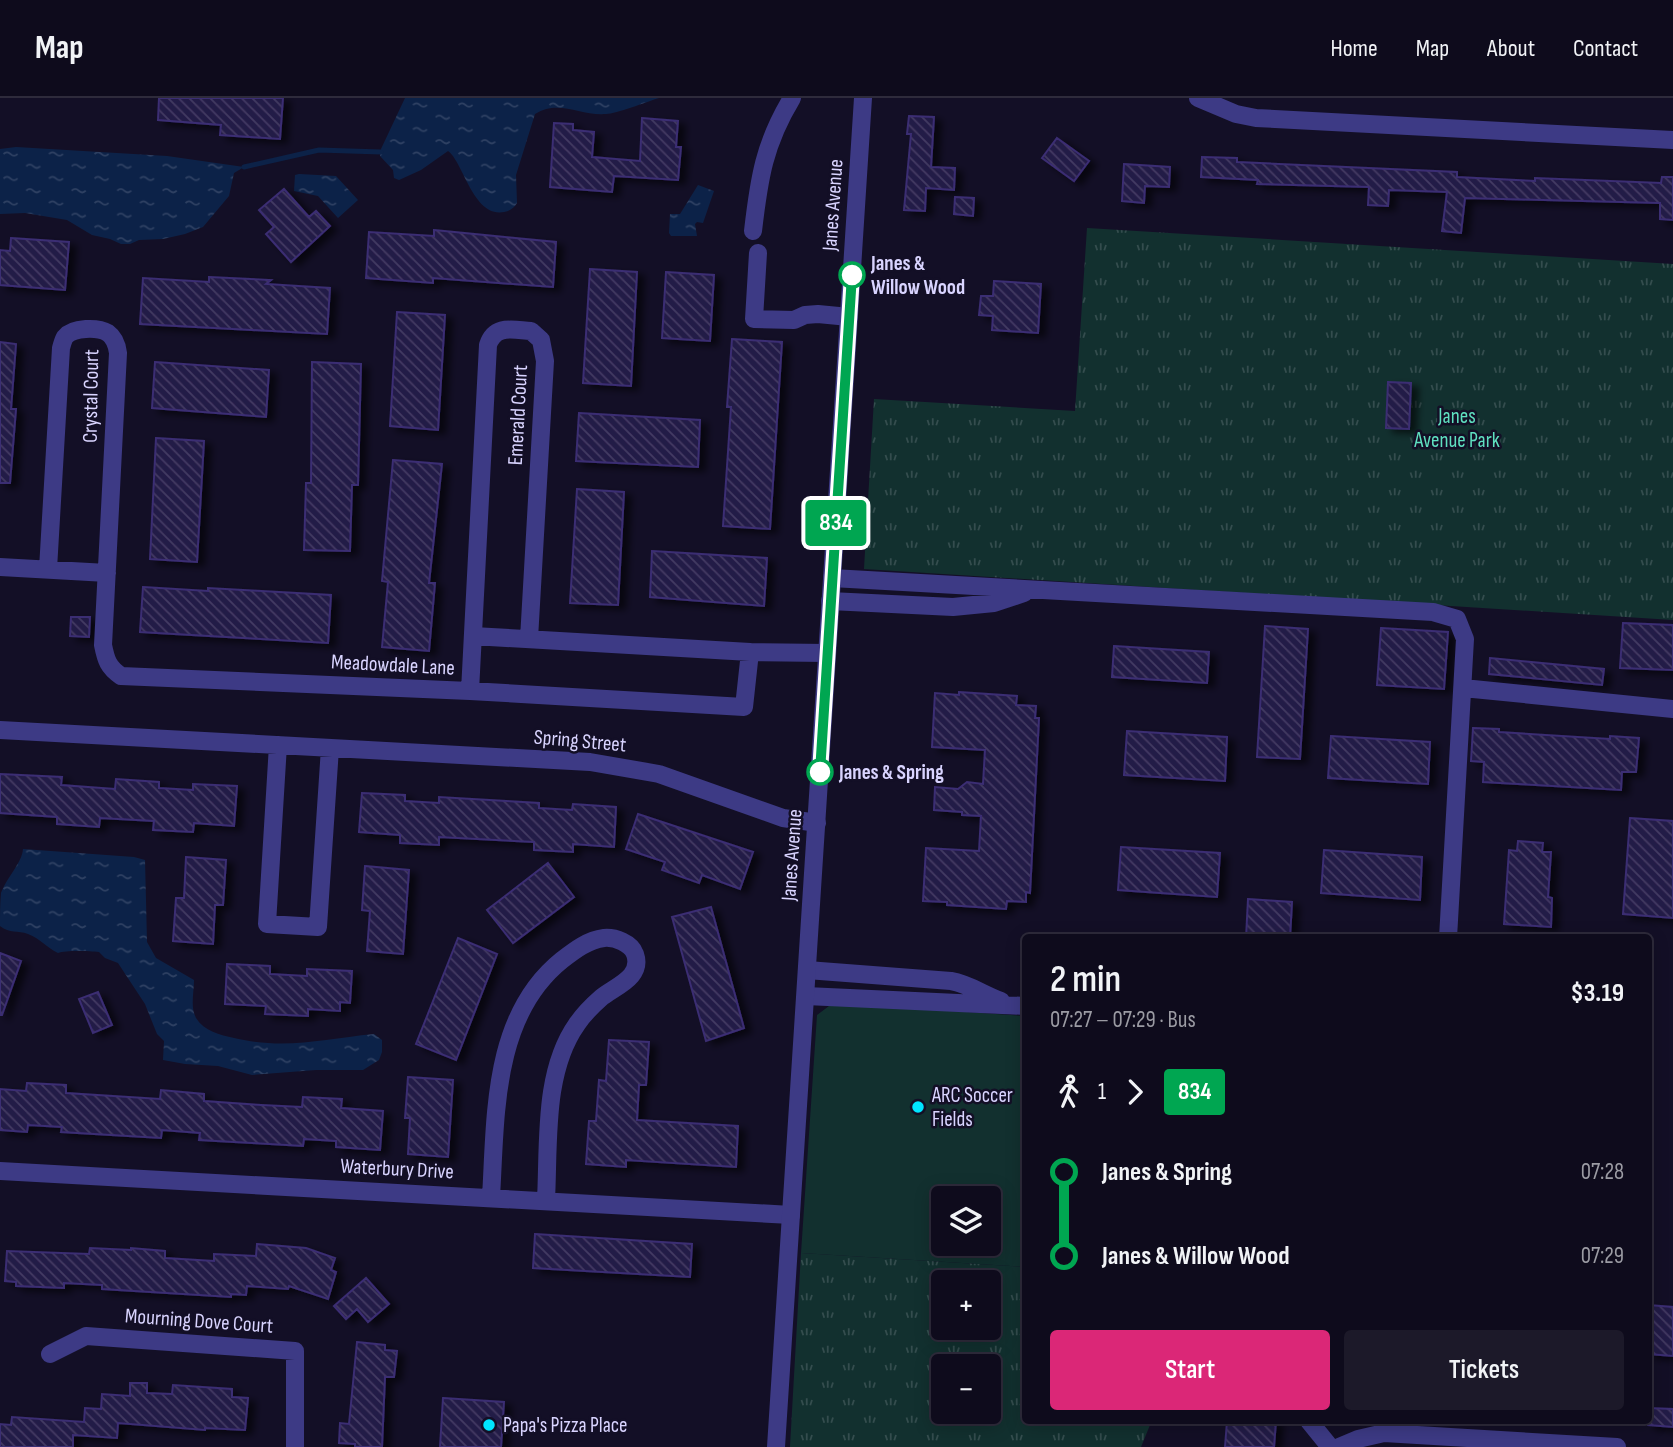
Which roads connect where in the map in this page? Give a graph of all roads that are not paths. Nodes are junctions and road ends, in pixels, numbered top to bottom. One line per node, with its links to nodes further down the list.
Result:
1 (792, 98): 5 (street)
2 (863, 98): 7 (street, Janes Avenue)
3 (1198, 98): 4 (street)
4 (1673, 140)
5 (753, 231)
6 (758, 253): 7 (street)
7 (849, 317): 11 (street, Janes Avenue)
8 (0, 567): 9 (street)
9 (48, 569): 10 (street); 10 (street, Crystal Court)
10 (107, 573): 19 (street, Meadowdale Lane)
11 (832, 578): 12 (street); 13 (street, Janes Avenue)
12 (1034, 590): 13 (street); 18 (street)
13 (830, 601): 17 (street, Janes Avenue)
14 (473, 636): 15 (street, Meadowdale Lane); 15 (street, Emerald Court); 19 (street, Meadowdale Lane)
15 (529, 639): 16 (street, Meadowdale Lane)
16 (750, 652): 17 (street, Meadowdale Lane); 19 (street)
17 (827, 653): 24 (street, Janes Avenue)
18 (1463, 688): 20 (street); 25 (street)
19 (470, 691)
20 (1673, 709)
21 (0, 730): 22 (street, Spring Street)
22 (278, 745): 23 (street, Spring Street); 23 (street)
23 (330, 748): 24 (street, Spring Street)
24 (817, 823): 26 (street, Janes Avenue)
25 (1448, 934)
26 (807, 970): 27 (street, Janes Avenue); 28 (street)
27 (806, 996): 28 (street); 32 (street, Janes Avenue)
28 (1020, 1005)
29 (0, 1171): 30 (street, Waterbury Drive)
30 (491, 1197): 31 (street, Waterbury Drive); 31 (street)
31 (546, 1200): 32 (street, Waterbury Drive)
32 (791, 1215): 36 (street, Janes Avenue)
33 (50, 1354): 35 (street, Mourning Dove Court)
34 (1311, 1424): 37 (street)
35 (295, 1447)
36 (776, 1447)
37 (1330, 1447)
38 (1339, 1447): 39 (street)
39 (1617, 1447)

